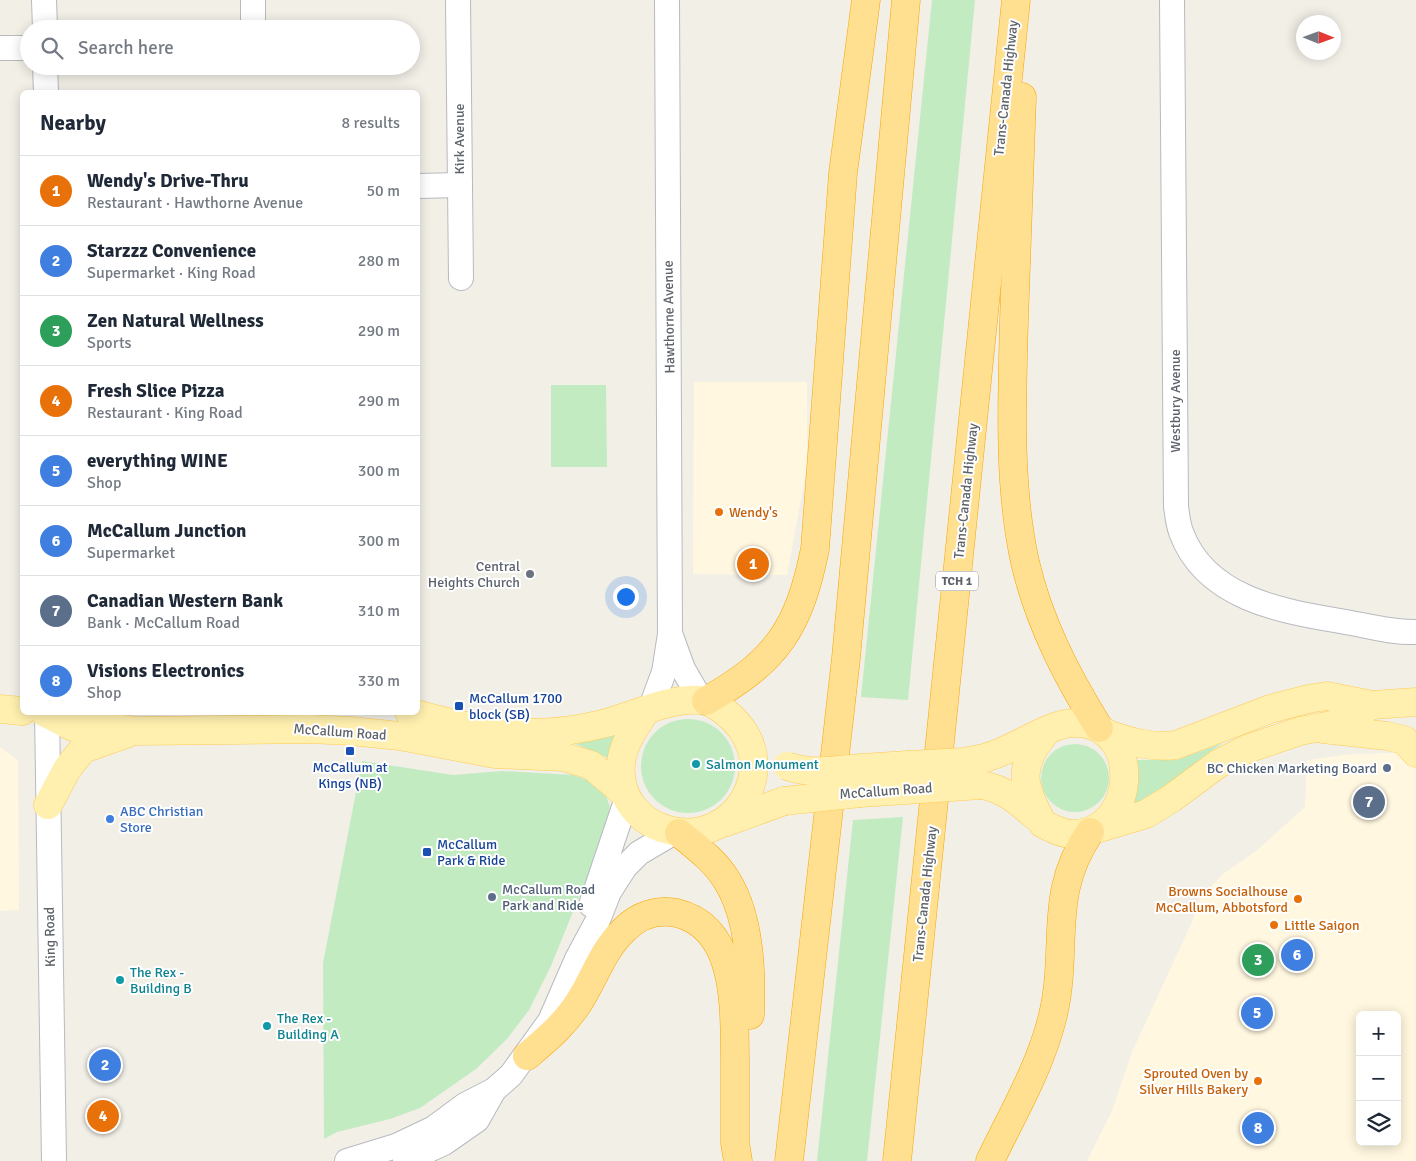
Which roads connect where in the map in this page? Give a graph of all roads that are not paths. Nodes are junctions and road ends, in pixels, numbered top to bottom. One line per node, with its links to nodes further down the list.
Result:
1 (44, 0): 10 (street)
2 (253, 0): 11 (street)
3 (458, 0): 16 (street, Kirk Avenue)
4 (667, 0): 20 (street, Hawthorne Avenue)
5 (866, 0): 21 (highway)
6 (906, 0): 52 (highway)
7 (1016, 0): 53 (highway, Trans-Canada Highway / TCH 1)
8 (1025, 0): 33 (highway)
9 (1172, 0): 19 (street, Westbury Avenue)
10 (45, 20)
11 (253, 20)
12 (0, 48): 13 (street)
13 (20, 48)
14 (45, 75): 15 (street)
15 (46, 90)
16 (460, 185): 17 (street); 18 (street, Kirk Avenue)
17 (420, 186)
18 (461, 278)
19 (1416, 632)
20 (670, 634): 21 (street, Hawthorne Avenue); 26 (street, Hawthorne Avenue)
21 (704, 700): 26 (main road); 34 (main road)
22 (1416, 702): 23 (main road)
23 (1372, 705): 30 (main road); 33 (main road)
24 (0, 709): 25 (main road)
25 (20, 711)
26 (647, 711): 29 (main road); 38 (main road)
27 (47, 715): 39 (street, King Road)
28 (51, 715): 31 (main road, McCallum Road)
29 (419, 715)
30 (1316, 728): 35 (main road); 42 (main road)
31 (137, 731): 38 (main road, McCallum Road); 39 (main road)
32 (1047, 731): 33 (main road); 36 (main road, McCallum Road, bridge); 41 (main road)
33 (1103, 731): 42 (main road)
34 (747, 734): 37 (main road, McCallum Road, bridge); 40 (main road)
35 (1416, 753)
36 (907, 777): 37 (main road, McCallum Road); 41 (main road, McCallum Road, bridge)
37 (861, 781): 40 (main road, McCallum Road, bridge)
38 (625, 795): 43 (main road); 44 (street)
39 (48, 805): 47 (street, King Road)
40 (720, 824): 43 (main road)
41 (1043, 824): 42 (main road)
42 (1095, 830): 54 (highway)
43 (676, 833): 44 (street); 51 (highway)
44 (576, 959): 45 (street)
45 (527, 1056): 46 (street); 50 (highway)
46 (494, 1090): 48 (street); 49 (street)
47 (54, 1161)
48 (346, 1161)
49 (405, 1161)
50 (738, 1161)
51 (745, 1161)
52 (789, 1161)
53 (897, 1161)
54 (990, 1161)

